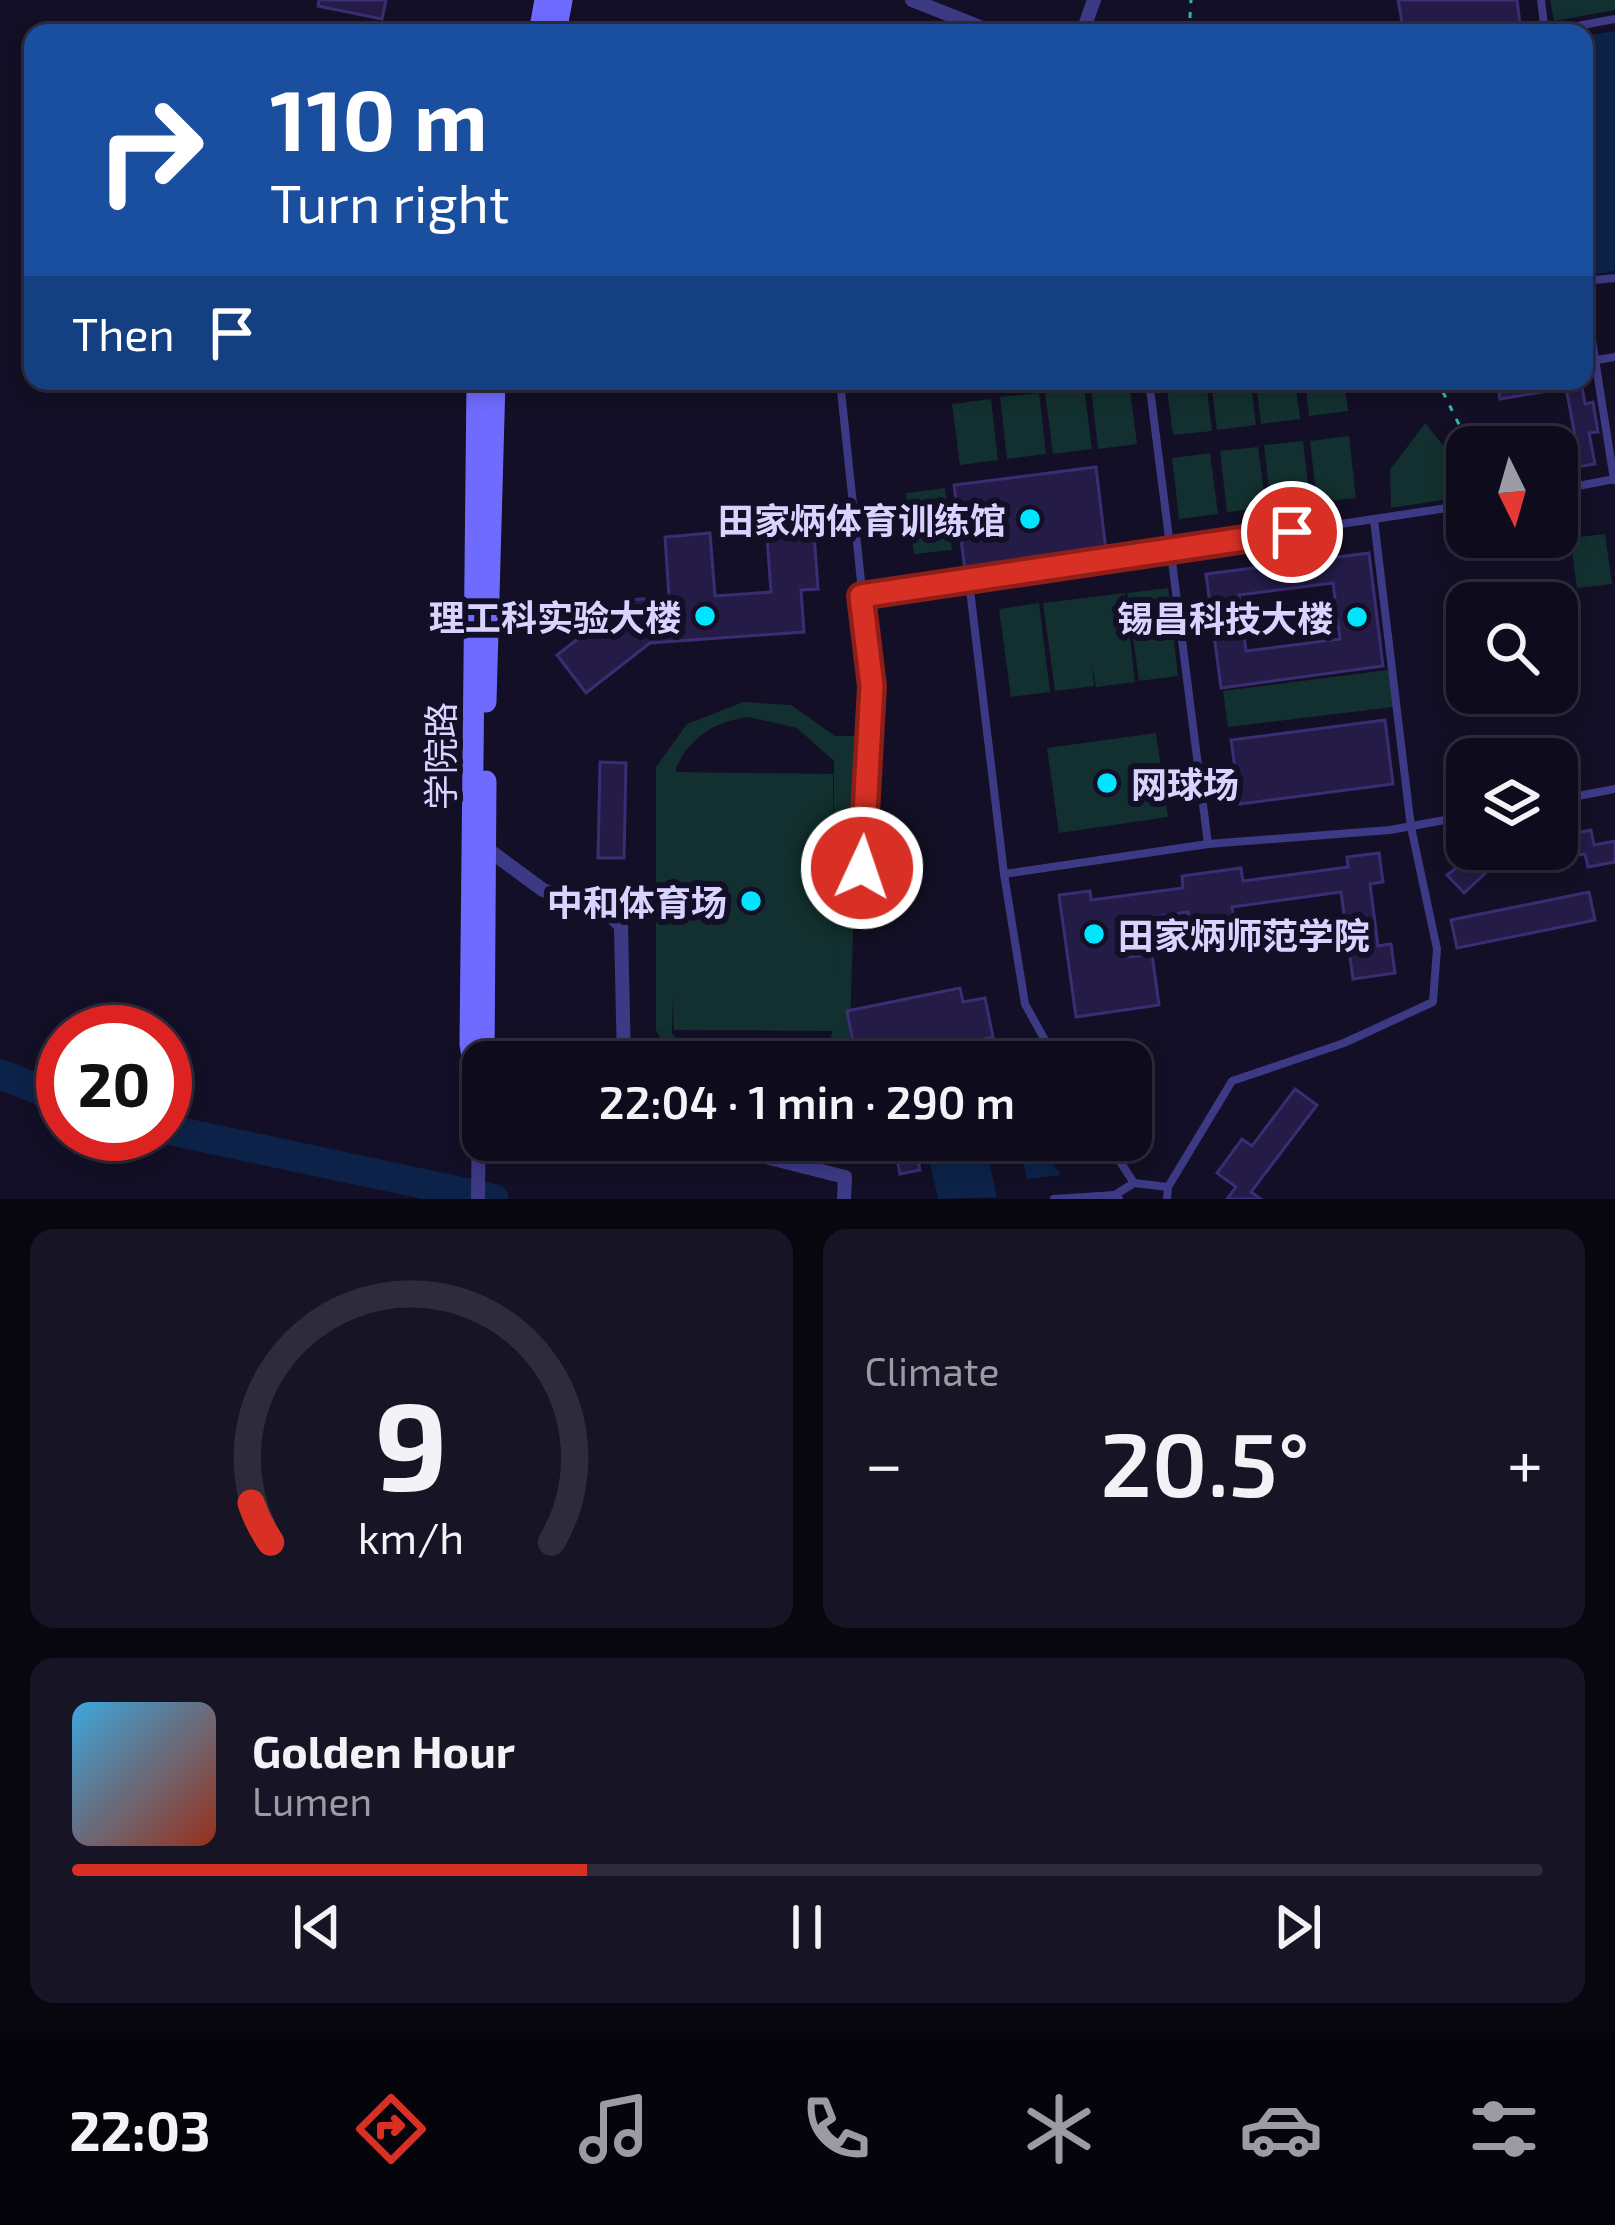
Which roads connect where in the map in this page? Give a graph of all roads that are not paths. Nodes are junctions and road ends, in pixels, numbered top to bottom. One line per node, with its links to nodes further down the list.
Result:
1 (912, 0): 2 (street)
2 (972, 24)
3 (1593, 337): 5 (lane)
4 (1615, 357): 5 (lane)
5 (1597, 360): 10 (lane)
6 (476, 390): 25 (street, 学院路)
7 (495, 390): 22 (street, 学院路)
8 (841, 390): 16 (lane)
9 (1150, 390): 14 (lane)
10 (1615, 479): 11 (lane)
11 (1578, 486)
12 (1446, 508): 13 (lane)
13 (1374, 520): 14 (lane); 20 (lane)
14 (1169, 549): 15 (lane); 21 (lane)
15 (969, 581): 16 (lane); 23 (lane)
16 (861, 596): 24 (lane)
17 (1615, 789): 18 (lane)
18 (1578, 796)
19 (1446, 820): 20 (lane)
20 (1411, 826): 21 (lane); 33 (lane)
21 (1208, 844): 23 (lane)
22 (486, 848): 26 (street, 学院路); 27 (street)
23 (1004, 874): 28 (lane)
24 (860, 914)
25 (470, 1041)
26 (483, 1041)
27 (624, 1041)
28 (1046, 1041)
29 (478, 1161): 35 (street)
30 (781, 1161): 36 (street)
31 (1120, 1161): 32 (lane)
32 (1134, 1183): 33 (lane); 34 (lane)
33 (1168, 1187): 38 (lane)
34 (1117, 1197): 37 (lane)
35 (478, 1199)
36 (844, 1199)
37 (1054, 1199)
38 (1167, 1199)

